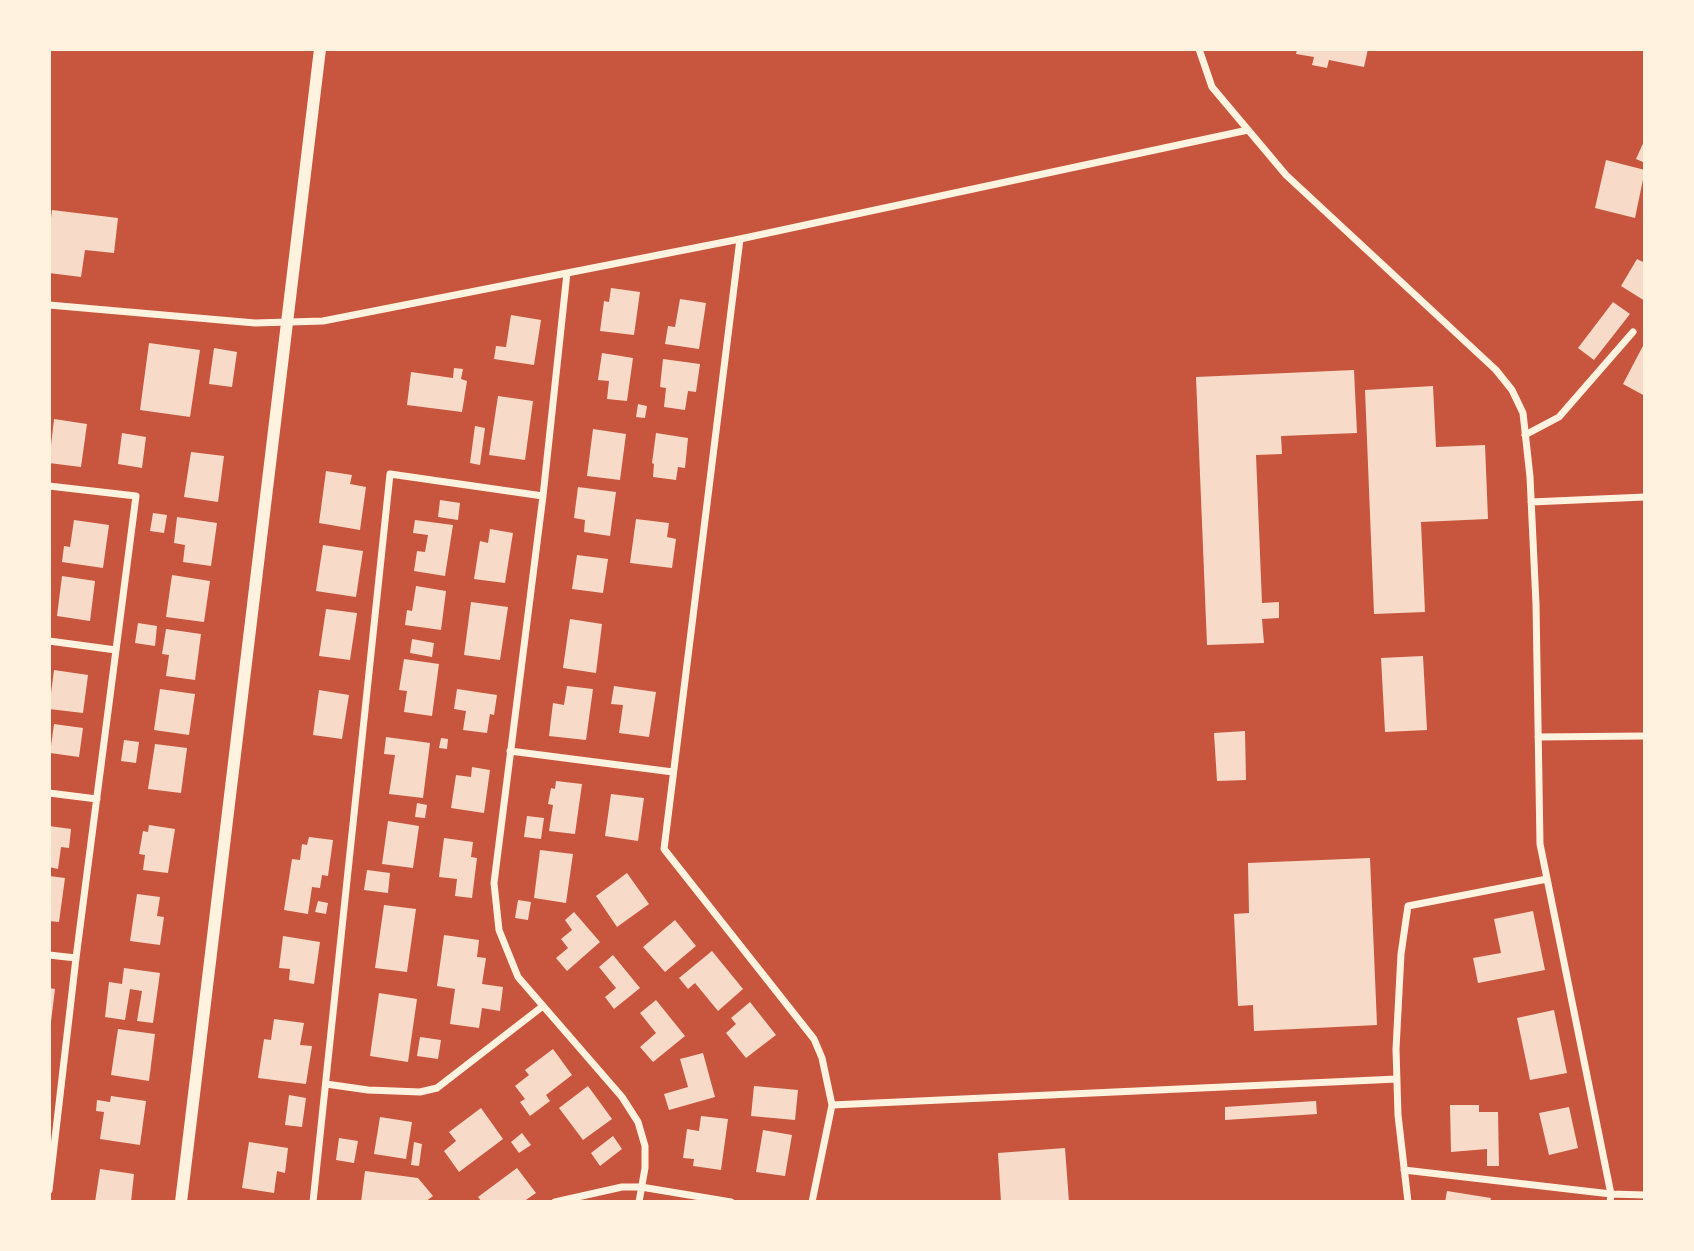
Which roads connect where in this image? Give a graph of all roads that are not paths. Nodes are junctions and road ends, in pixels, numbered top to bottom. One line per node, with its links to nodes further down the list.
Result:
1 (320, 49): 7 (street)
2 (1199, 49): 3 (street)
3 (1248, 130): 4 (street); 9 (street)
4 (740, 239): 5 (street); 19 (street)
5 (567, 273): 7 (street); 11 (street)
6 (49, 305): 7 (street)
7 (287, 321): 34 (street)
8 (1633, 332): 9 (street)
9 (1525, 435): 13 (street)
10 (49, 486): 15 (street)
11 (543, 496): 18 (street); 27 (street)
12 (1645, 496): 13 (street)
13 (1531, 502): 17 (street)
14 (49, 640): 15 (street)
15 (116, 650): 21 (street)
16 (1645, 736): 17 (street)
17 (1538, 737): 22 (street)
18 (510, 751): 19 (street); 25 (street)
19 (673, 772): 28 (street)
20 (49, 793): 21 (street)
21 (97, 799): 24 (street)
22 (1547, 879): 26 (street); 33 (street)
23 (49, 955): 24 (street)
24 (76, 958): 31 (street)
25 (543, 1006): 27 (street); 30 (street)
26 (1397, 1079): 28 (street); 29 (street)
27 (326, 1084): 35 (street)
28 (832, 1105): 39 (street)
29 (1404, 1170): 33 (street); 40 (street)
30 (641, 1186): 36 (street); 37 (street); 38 (street)
31 (49, 1190)
32 (1645, 1195): 33 (street)
33 (1611, 1198)
34 (181, 1202)
35 (313, 1202)
36 (555, 1202)
37 (639, 1202)
38 (731, 1202)
39 (812, 1202)
40 (1408, 1202)

